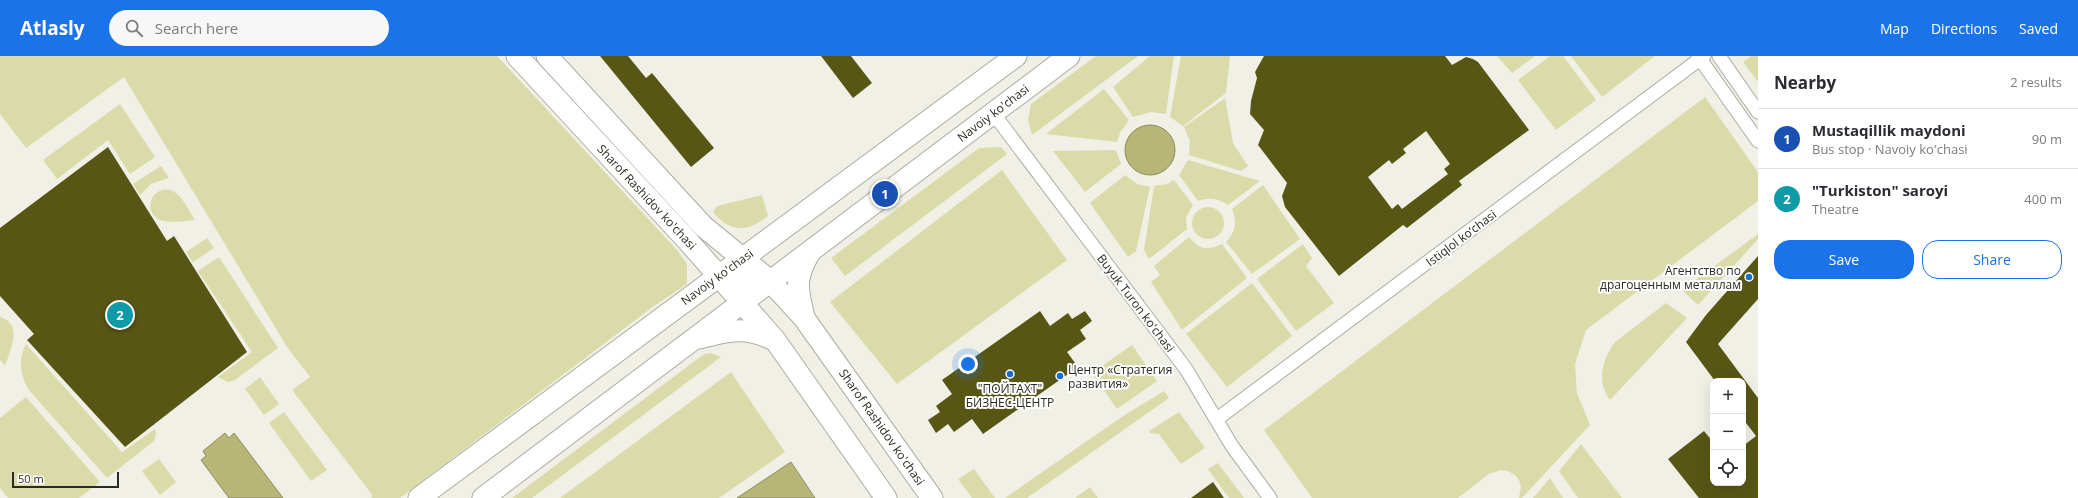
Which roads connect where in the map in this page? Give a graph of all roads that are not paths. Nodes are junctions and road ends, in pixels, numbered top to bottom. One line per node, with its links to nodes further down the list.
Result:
1 (517, 56): 12 (main road, Sharof Rashidov ko'chasi)
2 (547, 56): 11 (main road, Sharof Rashidov ko'chasi)
3 (1016, 56): 11 (main road, Navoiy ko'chasi)
4 (1069, 56): 8 (main road, Navoiy ko'chasi)
5 (1719, 56): 7 (street)
6 (1701, 57): 9 (street); 18 (street, Istiqlol ko‘chasi)
7 (1758, 112)
8 (993, 113): 10 (main road, Navoiy ko'chasi); 18 (street, Buyuk Turon ko'chasi)
9 (1758, 141)
10 (811, 250): 13 (main road, Navoiy ko'chasi); 15 (main road, Sharof Rashidov ko'chasi)
11 (743, 258): 12 (main road, Navoiy ko'chasi); 13 (main road, Sharof Rashidov ko'chasi); 14 (main road)
12 (717, 276): 14 (main road, Sharof Rashidov ko'chasi); 19 (main road, Navoiy ko'chasi)
13 (770, 281): 14 (main road, Navoiy ko'chasi); 15 (main road, Sharof Rashidov ko'chasi)
14 (742, 303): 16 (main road, Sharof Rashidov ko'chasi); 17 (main road, Navoiy ko'chasi)
15 (804, 318): 22 (main road, Sharof Rashidov ko'chasi)
16 (775, 340): 17 (main road); 21 (main road, Sharof Rashidov ko'chasi)
17 (688, 344): 20 (main road)
18 (1217, 419): 23 (street, Buyuk Turon ko'chasi)
19 (418, 498)
20 (483, 498)
21 (886, 498)
22 (932, 498)
23 (1270, 498)

